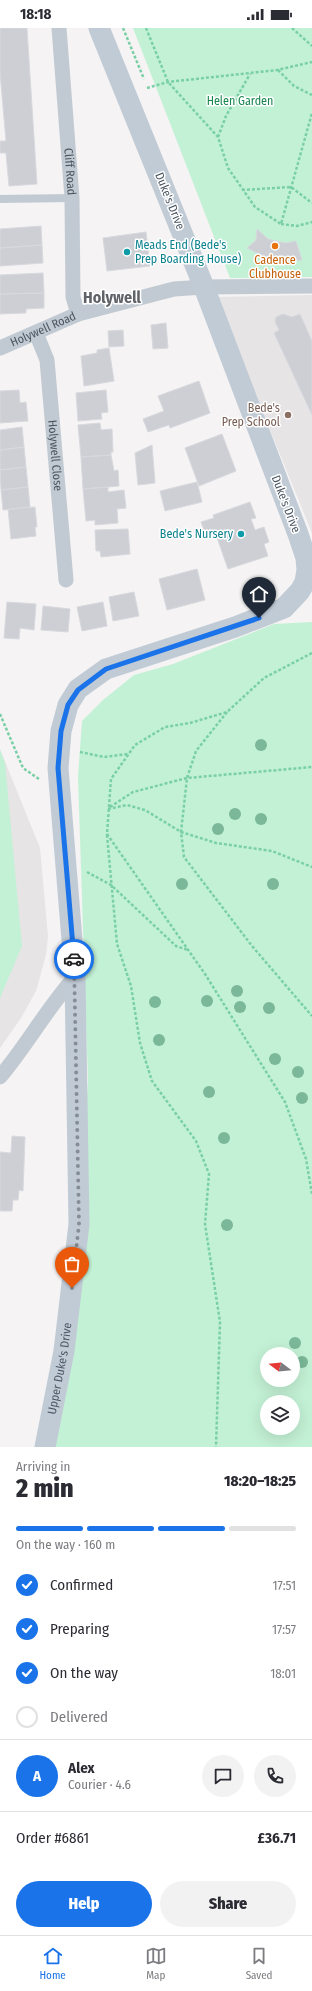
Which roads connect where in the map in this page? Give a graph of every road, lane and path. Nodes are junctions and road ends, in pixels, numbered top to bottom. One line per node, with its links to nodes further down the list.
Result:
1 (60, 28): 16 (street, Cliff Road)
2 (99, 28): 22 (main road, Duke's Drive)
3 (146, 28): 9 (path)
4 (292, 28): 5 (path)
5 (312, 46)
6 (312, 62): 7 (path)
7 (277, 70): 8 (path); 11 (path)
8 (250, 74): 9 (path); 13 (path)
9 (168, 82): 10 (path); 13 (path)
10 (148, 88)
11 (312, 95)
12 (312, 113): 14 (path)
13 (218, 137): 15 (path)
14 (291, 187): 15 (path); 18 (path); 20 (path)
15 (242, 190): 20 (path)
16 (72, 198): 17 (lane); 23 (street, Cliff Road)
17 (0, 199)
18 (312, 203)
19 (312, 222): 20 (path)
20 (281, 224)
21 (312, 286): 22 (street, Holywell Road)
22 (204, 287): 23 (street, Holywell Road); 34 (main road, Duke's Drive)
23 (78, 314): 24 (street, Holywell Road)
24 (36, 333): 25 (street, Holywell Road); 26 (street, Holywell Close)
25 (0, 348)
26 (66, 580)
27 (312, 653): 28 (path)
28 (227, 712): 31 (path); 33 (path)
29 (0, 714): 34 (path)
30 (78, 752): 31 (path)
31 (128, 754): 35 (path)
32 (312, 767): 33 (path)
33 (187, 778): 35 (path); 36 (path)
34 (61, 796): 39 (main road, Duke's Drive)
35 (108, 809): 36 (path); 37 (path)
36 (181, 832): 38 (path); 43 (path)
37 (107, 834): 40 (path); 41 (path)
38 (312, 867)
39 (67, 874): 40 (path); 42 (main road, Duke's Drive)
40 (111, 885): 41 (path); 47 (path)
41 (188, 950): 45 (path)
42 (75, 977): 44 (street); 46 (main road, Upper Duke's Drive)
43 (312, 1016)
44 (0, 1077)
45 (312, 1194)
46 (45, 1447)
47 (216, 1447)

